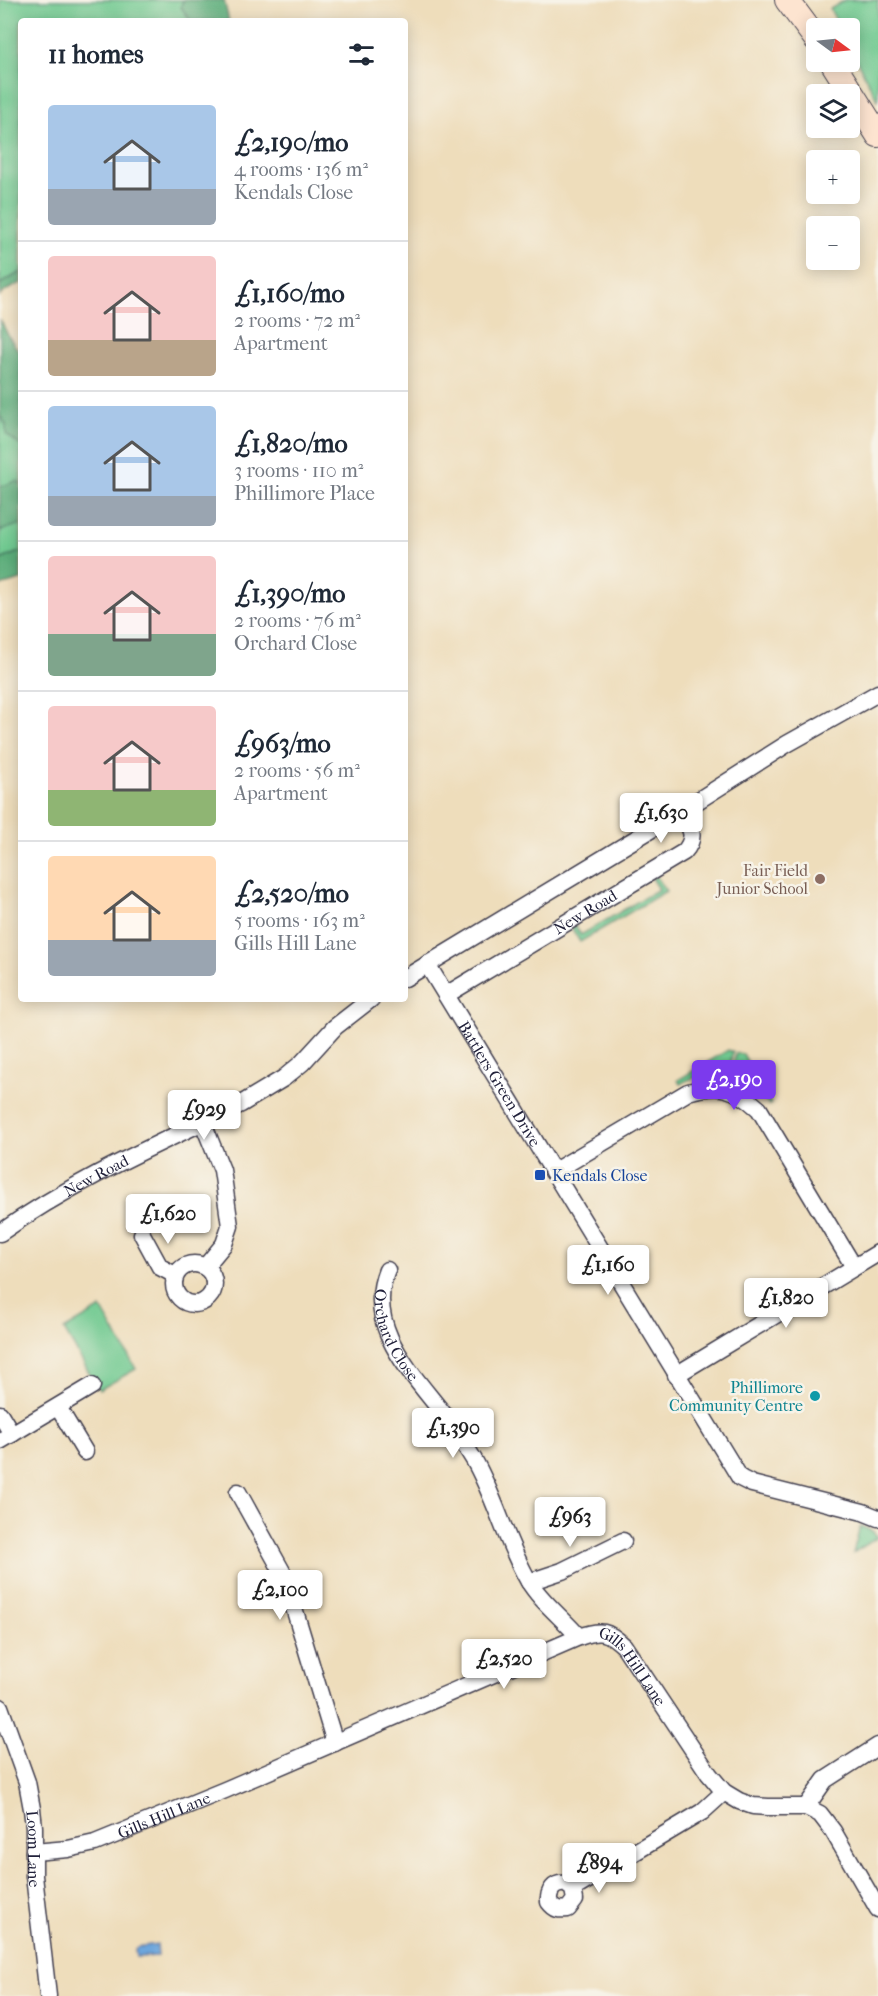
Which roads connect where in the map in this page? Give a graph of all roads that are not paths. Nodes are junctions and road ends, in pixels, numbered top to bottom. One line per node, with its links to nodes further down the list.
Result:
1 (786, 0): 2 (main road)
2 (806, 26)
3 (838, 72): 4 (main road)
4 (878, 135)
5 (878, 693): 6 (street)
6 (680, 812): 7 (street); 9 (street, New Road)
7 (427, 964): 8 (street); 9 (street, Battlers Green Drive)
8 (408, 976)
9 (446, 994): 12 (street, Battlers Green Drive)
10 (367, 1002): 11 (street, New Road)
11 (203, 1123): 13 (street, New Road); 16 (street)
12 (553, 1172): 17 (street); 20 (street, Battlers Green Drive)
13 (0, 1233)
14 (142, 1234): 19 (street)
15 (878, 1253): 17 (street)
16 (205, 1267): 19 (street); 19 (street)
17 (854, 1267): 20 (street)
18 (387, 1270): 29 (street, Orchard Close)
19 (175, 1275)
20 (676, 1375): 27 (street, Battlers Green Drive)
21 (93, 1386): 22 (street)
22 (58, 1407): 24 (street); 25 (street)
23 (0, 1414): 24 (street)
24 (6, 1437)
25 (85, 1452)
26 (238, 1492): 32 (street)
27 (877, 1516)
28 (623, 1540): 29 (street)
29 (529, 1582): 30 (street, Orchard Close)
30 (579, 1637): 32 (street, Gills Hill Lane); 34 (street, Gills Hill Lane)
31 (0, 1707): 36 (street, Loom Lane)
32 (335, 1743): 36 (street, Gills Hill Lane)
33 (878, 1746): 35 (street)
34 (724, 1792): 35 (street, Gills Hill Lane); 37 (street)
35 (806, 1807): 38 (street)
36 (34, 1852): 39 (street, Loom Lane)
37 (573, 1889)
38 (878, 1909)
39 (48, 1996)

